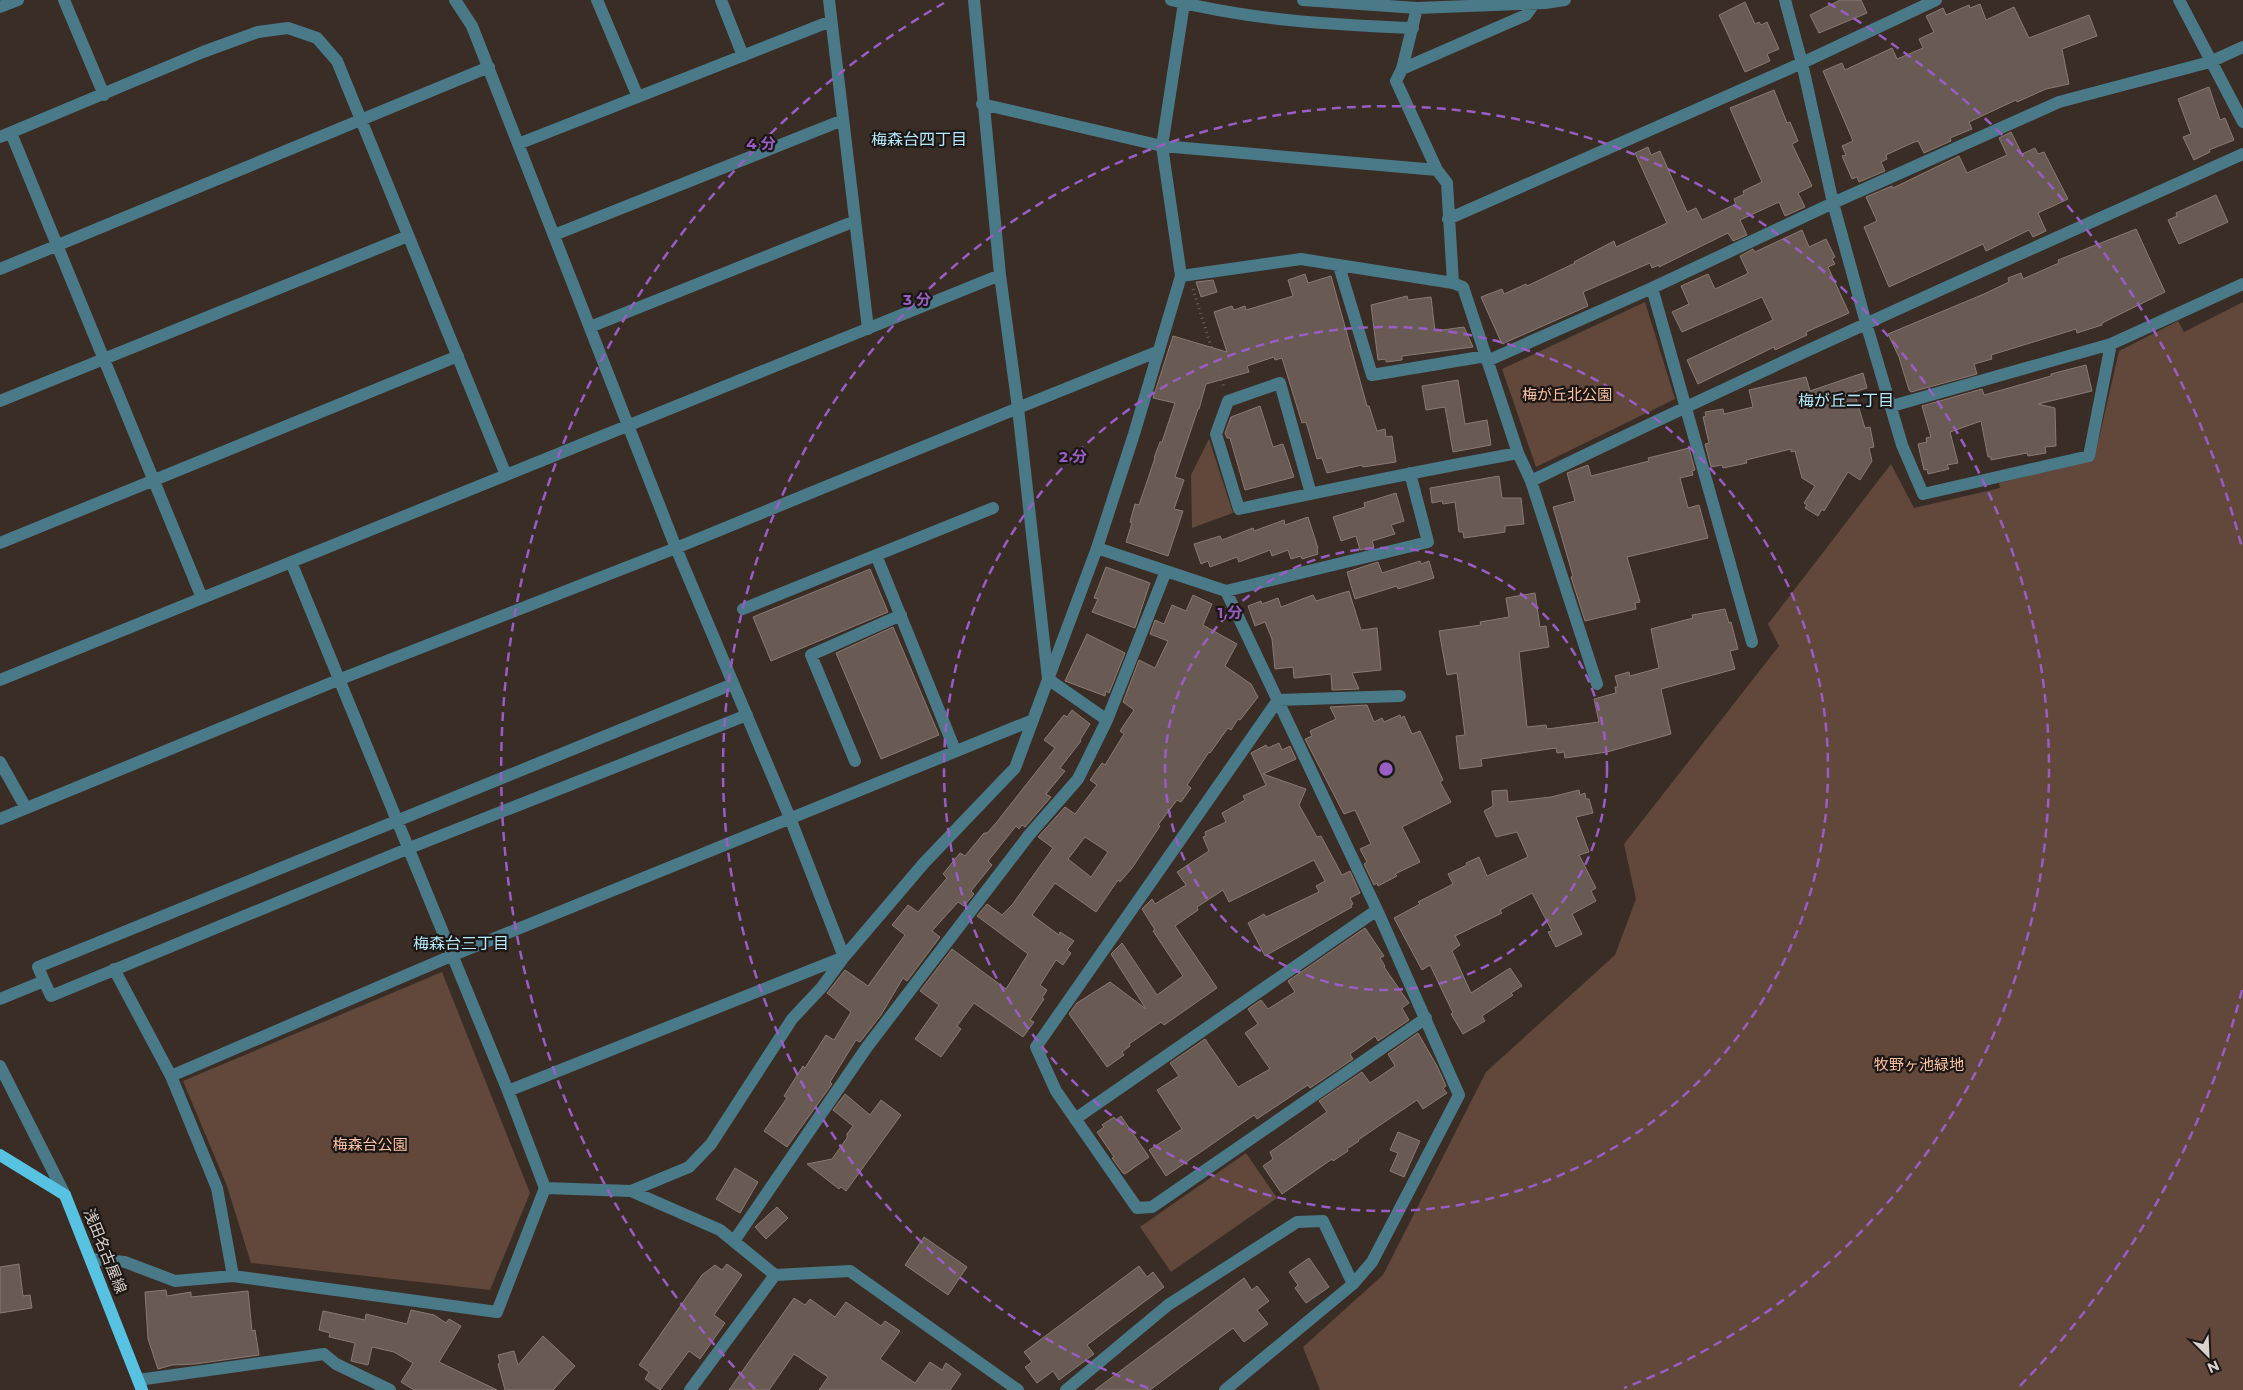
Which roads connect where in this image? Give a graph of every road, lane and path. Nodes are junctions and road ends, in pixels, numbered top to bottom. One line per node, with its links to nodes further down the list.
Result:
1 (18, 0): 16 (street)
2 (64, 0): 26 (street)
3 (455, 0): 24 (street)
4 (596, 0): 27 (street)
5 (721, 0): 21 (street)
6 (829, 0): 18 (street)
7 (974, 0): 28 (street)
8 (1172, 0): 14 (street)
9 (1303, 0): 17 (street)
10 (1565, 0): 15 (street)
11 (1785, 0): 23 (street)
12 (1936, 0): 23 (street)
13 (2179, 0): 22 (street)
14 (1184, 3): 19 (street); 34 (street)
15 (1534, 4): 17 (street); 25 (street)
16 (0, 7)
17 (1417, 8): 19 (street)
18 (831, 20): 21 (street); 29 (street)
19 (1414, 28): 25 (street)
20 (2243, 47): 22 (street)
21 (742, 56): 27 (street)
22 (2210, 62): 31 (street); 37 (street)
23 (1802, 63): 37 (street); 38 (street)
24 (489, 67): 30 (street); 33 (street)
25 (1402, 69): 36 (street)
26 (104, 94): 30 (street); 32 (street)
27 (638, 97): 33 (street)
28 (982, 104): 34 (street); 45 (street)
29 (843, 120): 39 (street); 40 (street)
30 (361, 121): 41 (street); 42 (street)
31 (2243, 122)
32 (5, 135): 42 (street)
33 (518, 144): 40 (street)
34 (1162, 146): 36 (street); 46 (street)
35 (2243, 154): 50 (street)
36 (1437, 170): 38 (street)
37 (1833, 203): 49 (street); 50 (street)
38 (1448, 219): 47 (street)
39 (855, 221): 51 (street); 52 (street)
40 (554, 235): 51 (street)
41 (408, 236): 55 (street); 56 (street)
42 (58, 245): 44 (street); 56 (street)
43 (1339, 266): 46 (street); 47 (street); 57 (street)
44 (0, 269)
45 (1000, 275): 52 (street); 62 (street)
46 (1185, 275): 54 (street); 59 (path)
47 (1453, 283): 57 (street)
48 (2243, 284): 53 (street)
49 (1652, 288): 57 (street); 60 (street)
50 (1866, 323): 60 (street); 61 (street)
51 (590, 327): 63 (street)
52 (868, 329): 63 (street)
53 (2111, 344): 61 (street); 61 (street)
54 (1159, 351): 62 (street); 73 (street)
55 (458, 356): 66 (street); 67 (street)
56 (105, 358): 58 (street); 67 (street)
57 (1487, 358): 64 (street)
58 (0, 401)
59 (1228, 401): 69 (street); 69 (street)
60 (1686, 406): 68 (street); 81 (street)
61 (1892, 406)
62 (1018, 408): 72 (street); 84 (street)
63 (628, 426): 66 (street); 72 (street)
64 (1518, 453): 65 (street); 68 (street)
65 (1410, 473): 69 (street); 77 (street)
66 (506, 475): 75 (street)
67 (153, 480): 71 (street); 78 (street)
68 (1531, 481): 86 (street)
69 (1310, 494)
70 (993, 508): 74 (street)
71 (0, 544)
72 (676, 548): 83 (street); 85 (street)
73 (1097, 548): 76 (street); 84 (street)
74 (876, 555): 79 (street); 80 (street)
75 (290, 562): 78 (street); 83 (street)
76 (1166, 571): 77 (street); 91 (street)
77 (1226, 591): 88 (street)
78 (202, 598): 82 (street)
79 (743, 609)
80 (900, 615): 92 (street); 93 (street)
81 (1752, 642)
82 (0, 680)
83 (338, 680): 95 (street); 98 (street)
84 (1048, 680): 90 (street); 91 (street)
85 (734, 684): 89 (street); 98 (street)
86 (1597, 684)
87 (1400, 696): 88 (street)
88 (1278, 700): 100 (street); 110 (street)
89 (747, 715): 96 (street); 99 (street)
90 (1033, 720): 92 (street); 102 (street)
91 (1107, 720): 115 (street)
92 (956, 750): 96 (street)
93 (855, 761)
94 (0, 762): 95 (street)
95 (26, 808): 97 (street)
96 (790, 818): 101 (street); 102 (street)
97 (0, 820)
98 (395, 821): 99 (street); 104 (street)
99 (407, 850): 101 (street); 103 (street)
100 (1377, 910): 106 (street); 110 (street)
101 (451, 956): 108 (street); 109 (street)
102 (844, 957): 109 (street); 113 (street)
103 (114, 969): 104 (street); 108 (street)
104 (44, 981): 105 (street)
105 (0, 999)
106 (1426, 1018): 110 (street); 119 (street)
107 (0, 1066): 114 (street)
108 (171, 1076): 118 (street)
109 (508, 1091): 112 (street)
110 (1075, 1118)
111 (0, 1155): 114 (main road)
112 (545, 1188): 113 (street); 118 (street)
113 (631, 1191): 115 (street)
114 (65, 1195): 116 (main road, 浅田名古屋線)
115 (734, 1241): 117 (street)
116 (91, 1259): 118 (street); 120 (main road, 浅田名古屋線)
117 (775, 1275): 122 (street); 123 (street)
118 (233, 1276)
119 (1353, 1284): 124 (street); 125 (street)
120 (140, 1385): 121 (street)
121 (390, 1390)
122 (690, 1390)
123 (1018, 1390)
124 (1066, 1390)
125 (1225, 1390)

